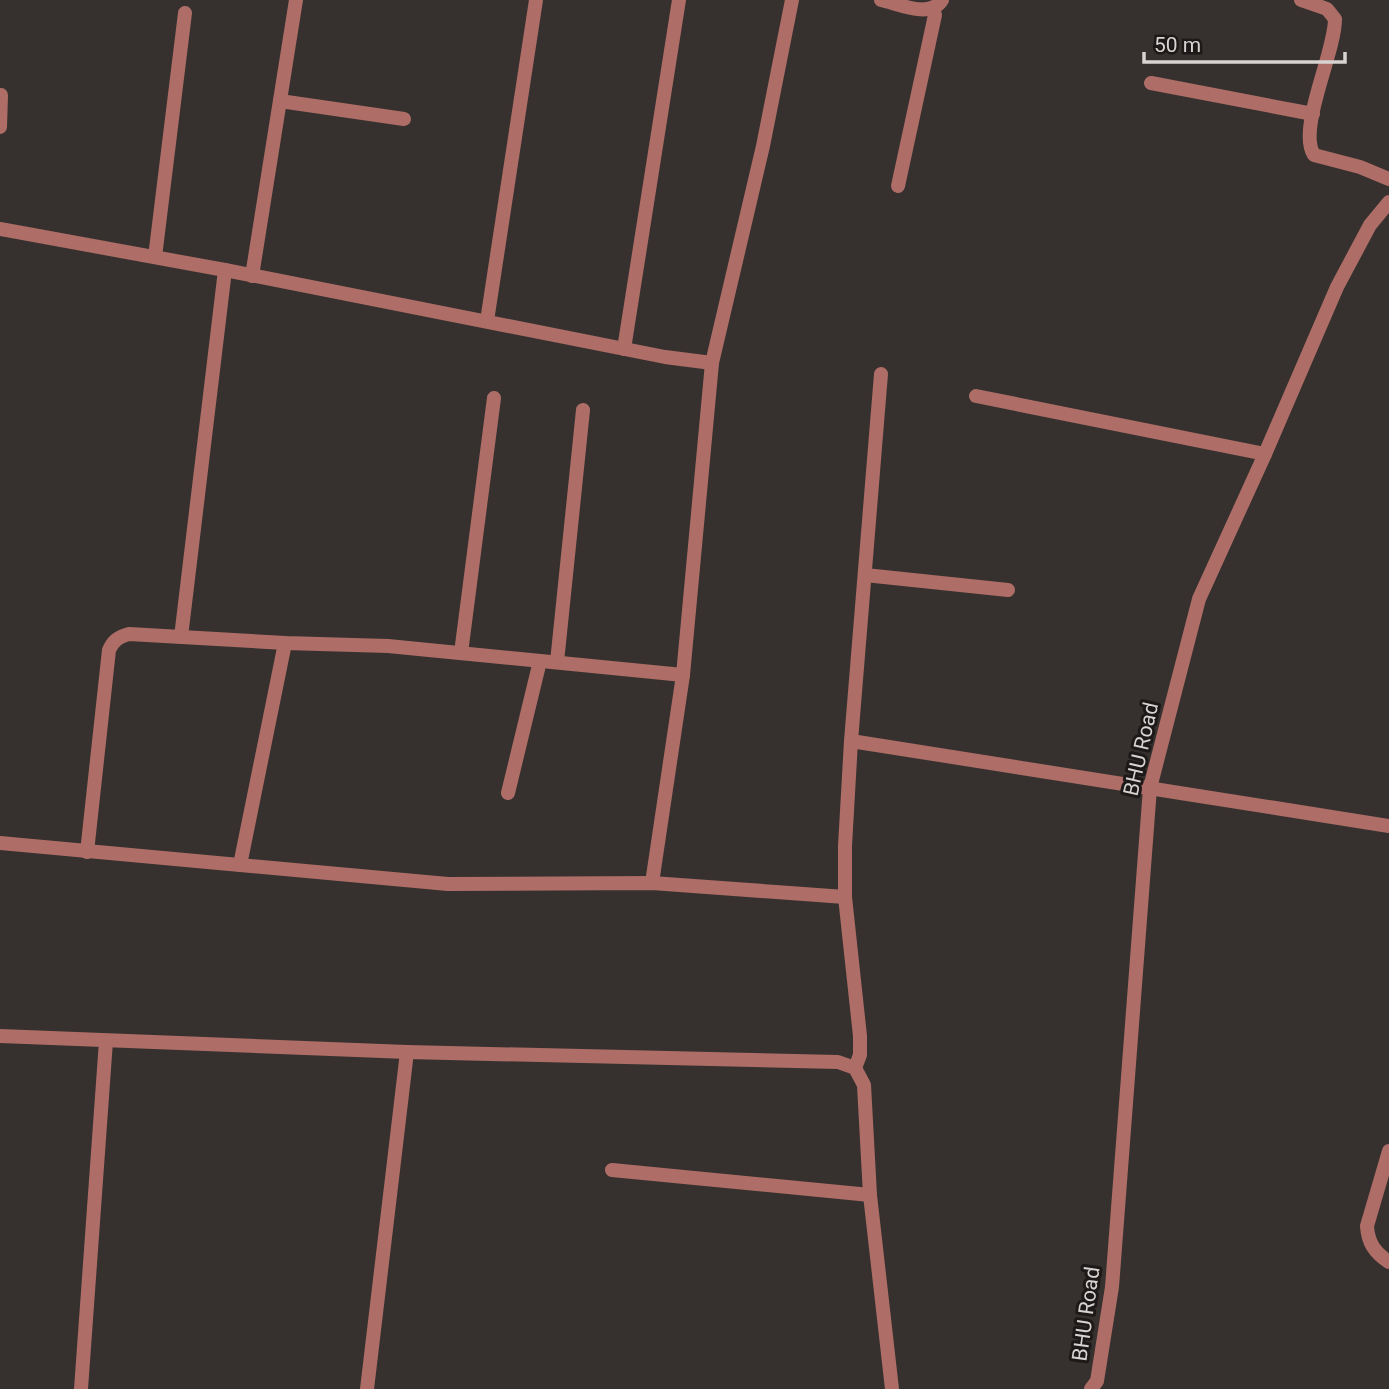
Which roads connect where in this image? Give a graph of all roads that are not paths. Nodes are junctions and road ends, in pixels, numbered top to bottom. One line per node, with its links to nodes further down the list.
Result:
1 (296, 0): 11 (street)
2 (536, 0): 22 (street)
3 (679, 0): 23 (street)
4 (792, 0): 24 (street)
5 (881, 0): 7 (street)
6 (1301, 0): 12 (street)
7 (938, 4): 16 (street)
8 (185, 13): 19 (street)
9 (1151, 83): 12 (street)
10 (1, 95): 14 (street)
11 (280, 101): 13 (street); 21 (street)
12 (1313, 114): 15 (street)
13 (404, 119)
14 (0, 127)
15 (1389, 179)
16 (898, 186)
17 (1389, 202): 29 (street, BHU Road)
18 (0, 229): 19 (street)
19 (155, 257): 20 (street)
20 (225, 270): 21 (street); 32 (street)
21 (252, 276): 22 (street)
22 (487, 321): 23 (street)
23 (624, 349): 24 (street)
24 (712, 363): 37 (street)
25 (881, 374): 30 (street)
26 (976, 396): 29 (street)
27 (494, 398): 34 (street)
28 (583, 410): 36 (street)
29 (1265, 454): 39 (street, BHU Road)
30 (865, 575): 31 (street); 38 (street)
31 (1008, 590)
32 (181, 637): 33 (street); 43 (street)
33 (285, 643): 34 (street); 44 (street)
34 (461, 653): 35 (street)
35 (541, 661): 36 (street); 40 (street)
36 (557, 663): 37 (street)
37 (683, 675): 45 (street)
38 (851, 741): 39 (street); 46 (street)
39 (1150, 788): 41 (street); 58 (street, BHU Road)
40 (508, 793)
41 (1389, 825)
42 (0, 842): 43 (street)
43 (87, 852): 44 (street)
44 (240, 865): 45 (street)
45 (652, 883): 46 (street)
46 (845, 897): 50 (street)
47 (0, 1036): 48 (street)
48 (106, 1041): 49 (street); 55 (street)
49 (407, 1052): 50 (street); 56 (street)
50 (855, 1068): 53 (street)
51 (1389, 1151): 54 (street)
52 (612, 1170): 53 (street)
53 (870, 1195): 57 (street)
54 (1389, 1262)
55 (81, 1389)
56 (367, 1389)
57 (892, 1389)
58 (1091, 1389)

